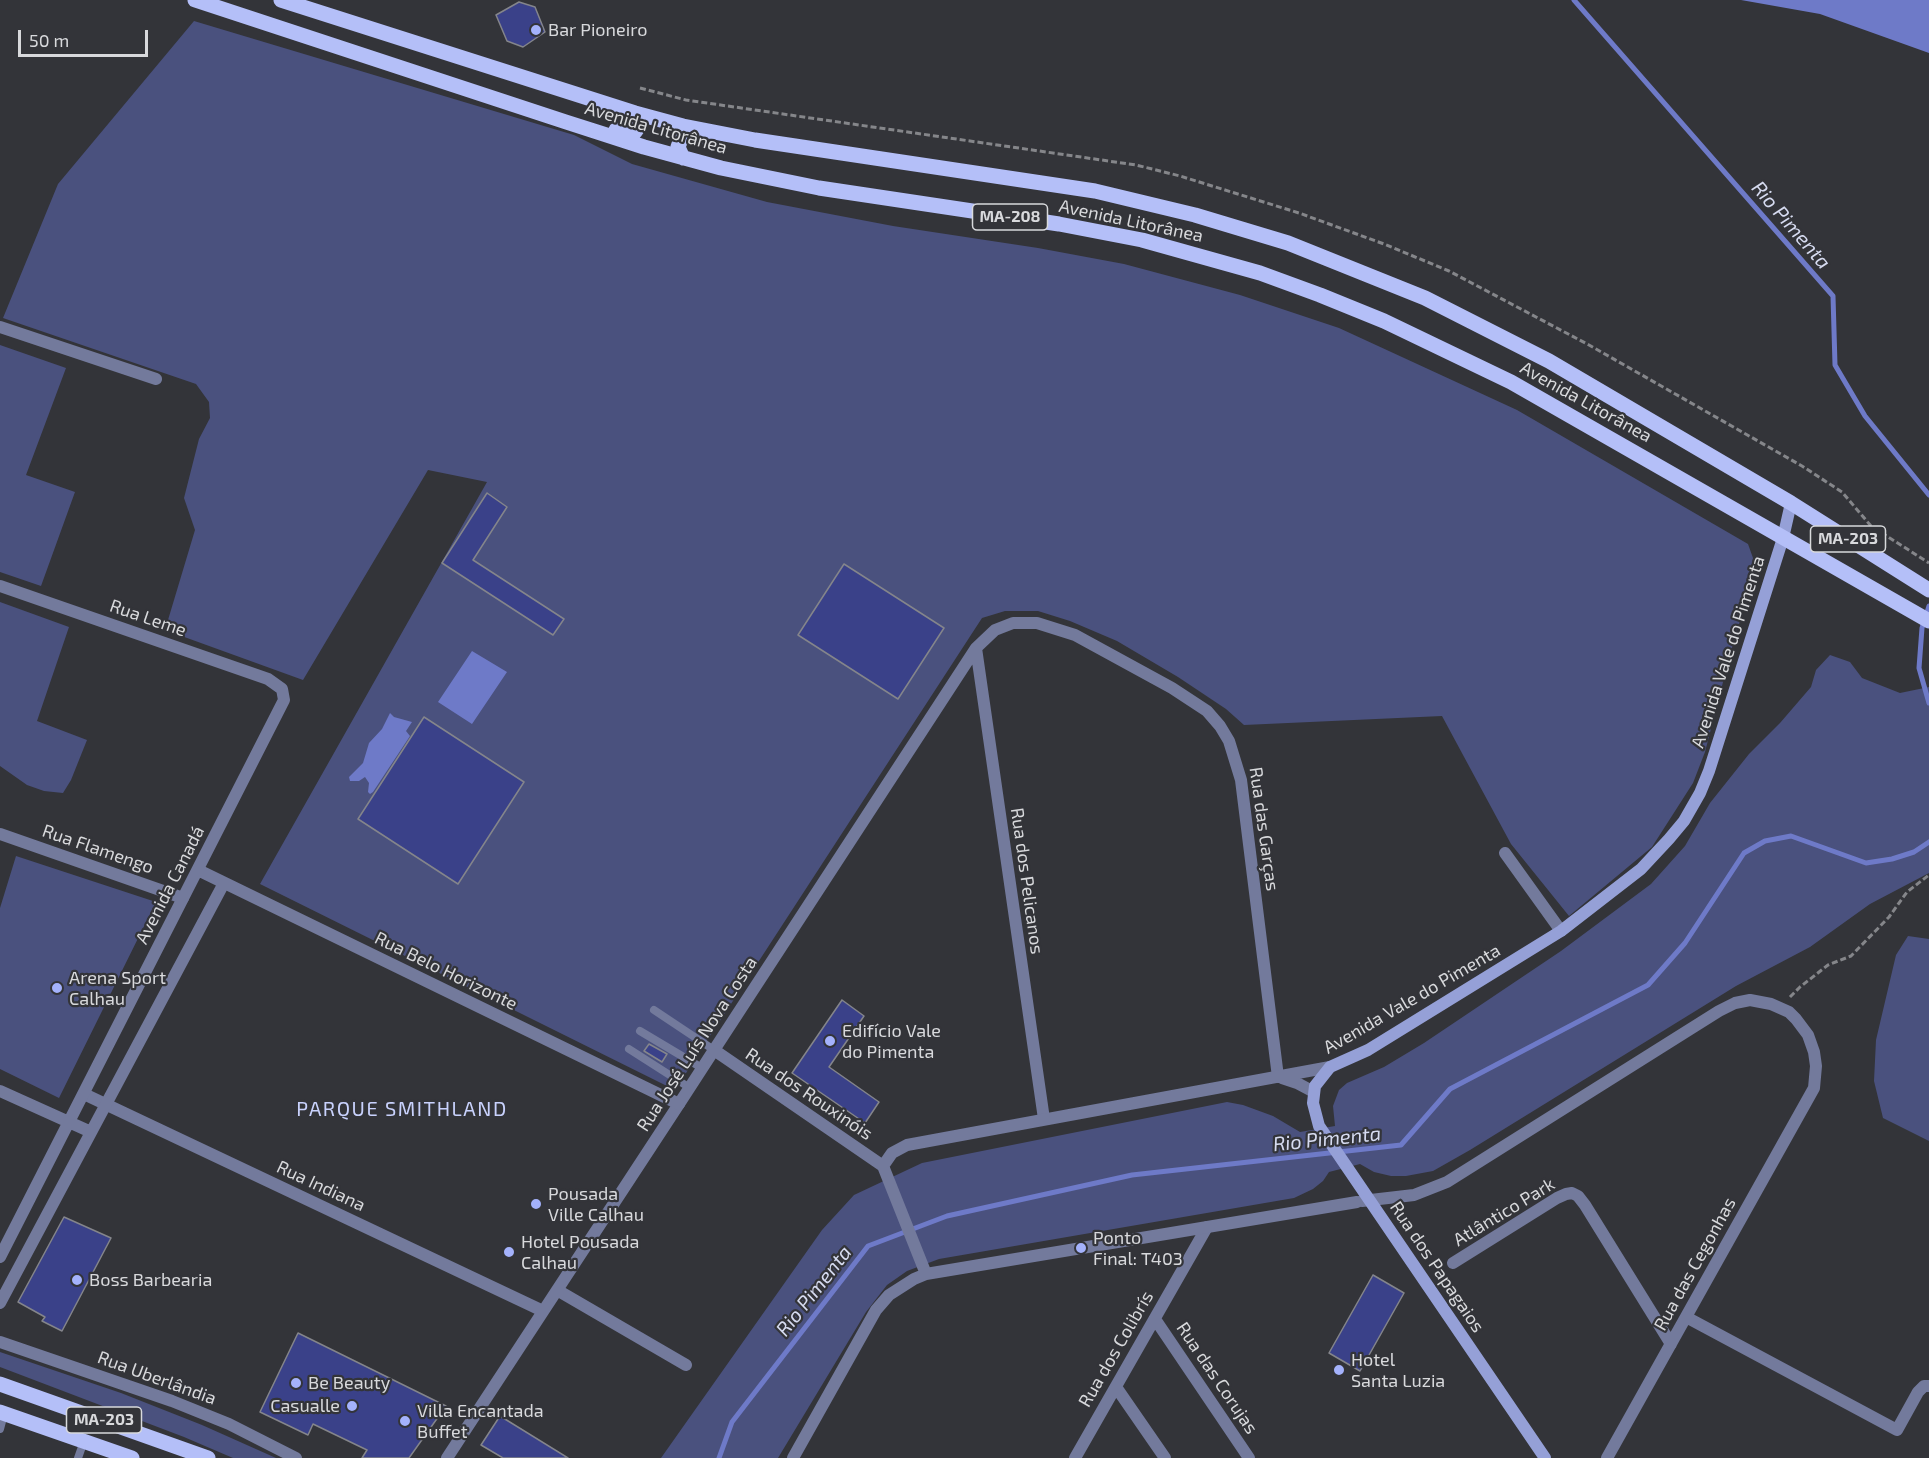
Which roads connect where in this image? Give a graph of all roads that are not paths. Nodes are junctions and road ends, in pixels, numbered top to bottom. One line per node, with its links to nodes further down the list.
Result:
1 (195, 0): 4 (main road, Avenida Litorânea / MA-208)
2 (281, 0): 3 (main road, Avenida Litorânea / MA-208)
3 (635, 113): 4 (main road); 5 (main road, Avenida Litorânea / MA-208)
4 (566, 123): 6 (main road, Avenida Litorânea / MA-208)
5 (755, 140): 6 (main road); 9 (main road, Avenida Litorânea / MA-208)
6 (683, 158): 10 (main road, Avenida Litorânea / MA-208)
7 (0, 327): 8 (street)
8 (156, 380)
9 (1791, 503): 10 (main road, Avenida Vale do Pimenta); 12 (main road, Avenida Litorânea / MA-203)
10 (1784, 538): 13 (main road, Avenida Litorânea / MA-203); 21 (main road, Avenida Vale do Pimenta)
11 (0, 586): 15 (street, Rua Leme)
12 (1929, 590)
13 (1929, 621)
14 (976, 648): 25 (street, Rua José Luís Nova Costa); 28 (street, Rua das Garças); 35 (street, Rua dos Pelicanos)
15 (282, 689): 18 (street, Avenida Canadá)
16 (0, 834): 20 (street, Rua Flamengo)
17 (1505, 853): 21 (street)
18 (198, 870): 19 (street, Rua Belo Horizonte); 20 (street, Avenida Canadá)
19 (224, 883): 33 (street); 34 (street, Rua Belo Horizonte)
20 (183, 898): 32 (street, Avenida Canadá)
21 (1561, 931): 26 (main road, Avenida Vale do Pimenta)
22 (654, 1010): 25 (lane)
23 (640, 1031): 27 (lane)
24 (628, 1049): 29 (lane)
25 (714, 1050): 27 (street, Rua José Luís Nova Costa); 38 (street, Rua dos Rouxinóis)
26 (1330, 1067): 28 (street); 31 (main road, Avenida Vale do Pimenta)
27 (702, 1068): 29 (street, Rua José Luís Nova Costa)
28 (1278, 1077): 31 (street); 35 (street)
29 (690, 1088): 34 (street, Rua José Luís Nova Costa)
30 (0, 1092): 36 (street)
31 (1314, 1092): 39 (main road, Rua dos Papagaios)
32 (84, 1094): 33 (street, Rua Indiana); 36 (street, Avenida Canadá)
33 (106, 1104): 37 (street); 46 (street, Rua Indiana)
34 (679, 1104): 44 (street, Rua José Luís Nova Costa)
35 (1044, 1119): 38 (street)
36 (69, 1122): 37 (street); 41 (street, Avenida Canadá)
37 (91, 1132): 45 (street)
38 (883, 1166): 43 (street)
39 (1363, 1201): 40 (street); 47 (street, Rua das Cegonhas); 67 (main road, Rua dos Papagaios)
40 (1207, 1227): 43 (street); 48 (street, Rua dos Colibrís)
41 (0, 1257)
42 (1453, 1263): 50 (street, Atlântico Park)
43 (926, 1274): 63 (street)
44 (557, 1290): 46 (street, Rua José Luís Nova Costa); 51 (street)
45 (0, 1303)
46 (543, 1311): 62 (street, Rua José Luís Nova Costa)
47 (1686, 1317): 50 (street, Rua das Cegonhas); 53 (street)
48 (1155, 1319): 54 (street, Rua dos Colibrís); 66 (street, Rua das Corujas)
49 (0, 1342): 61 (street, Rua Uberlândia)
50 (1671, 1344): 68 (street, Rua das Cegonhas)
51 (686, 1365)
52 (0, 1384): 60 (main road, MA-203)
53 (1929, 1386)
54 (1116, 1387): 64 (street, Rua dos Colibrís); 65 (street)
55 (2, 1413): 56 (lane); 57 (main road, MA-203)
56 (0, 1430)
57 (84, 1441): 58 (lane); 59 (main road, MA-203)
58 (78, 1458)
59 (132, 1458)
60 (208, 1458)
61 (296, 1458)
62 (447, 1458)
63 (793, 1458)
64 (1075, 1458)
65 (1165, 1458)
66 (1249, 1458)
67 (1545, 1458)
68 (1607, 1458)

